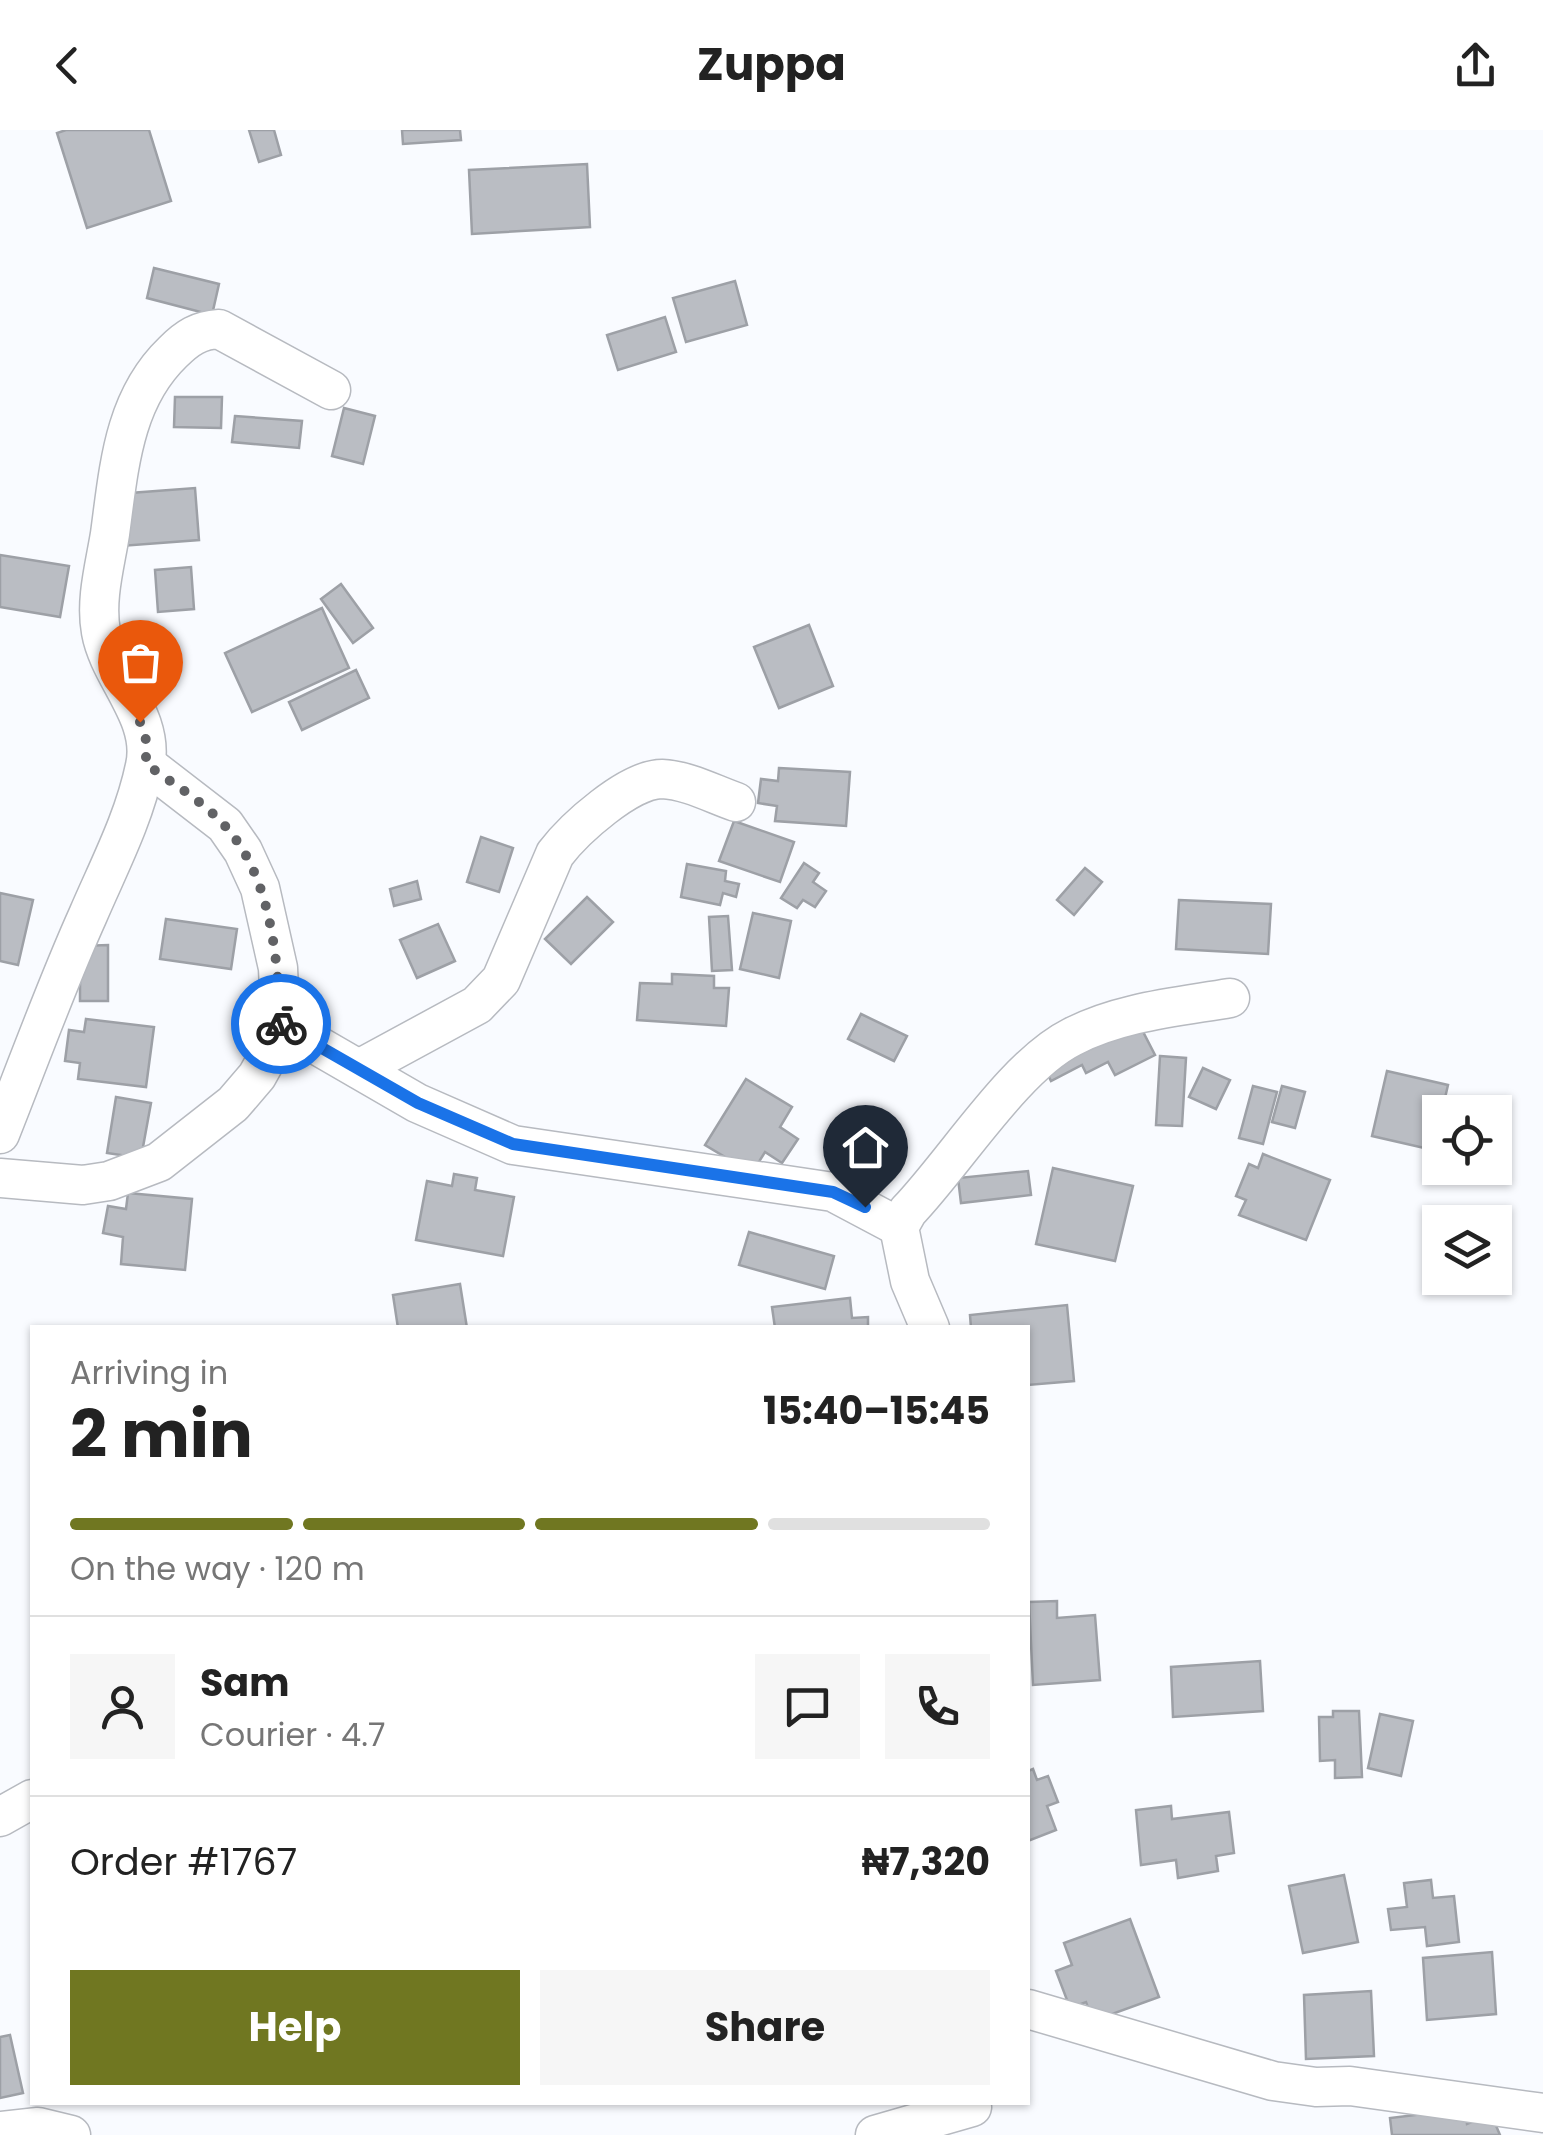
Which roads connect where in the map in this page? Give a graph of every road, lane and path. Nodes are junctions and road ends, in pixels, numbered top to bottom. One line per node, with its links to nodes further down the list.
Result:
1 (331, 390): 2 (street)
2 (146, 764): 5 (street); 7 (street)
3 (736, 802): 6 (street)
4 (1230, 998): 9 (street)
5 (281, 1033): 6 (street); 8 (street)
6 (359, 1070): 9 (street)
7 (0, 1134)
8 (0, 1178)
9 (899, 1227): 10 (street)
10 (929, 1325)
11 (30, 1800): 12 (street)
12 (0, 1817)
13 (1030, 2009): 15 (street)
14 (972, 2106): 18 (street)
15 (1543, 2112)
16 (0, 2131): 17 (street)
17 (70, 2135)
18 (875, 2135)

